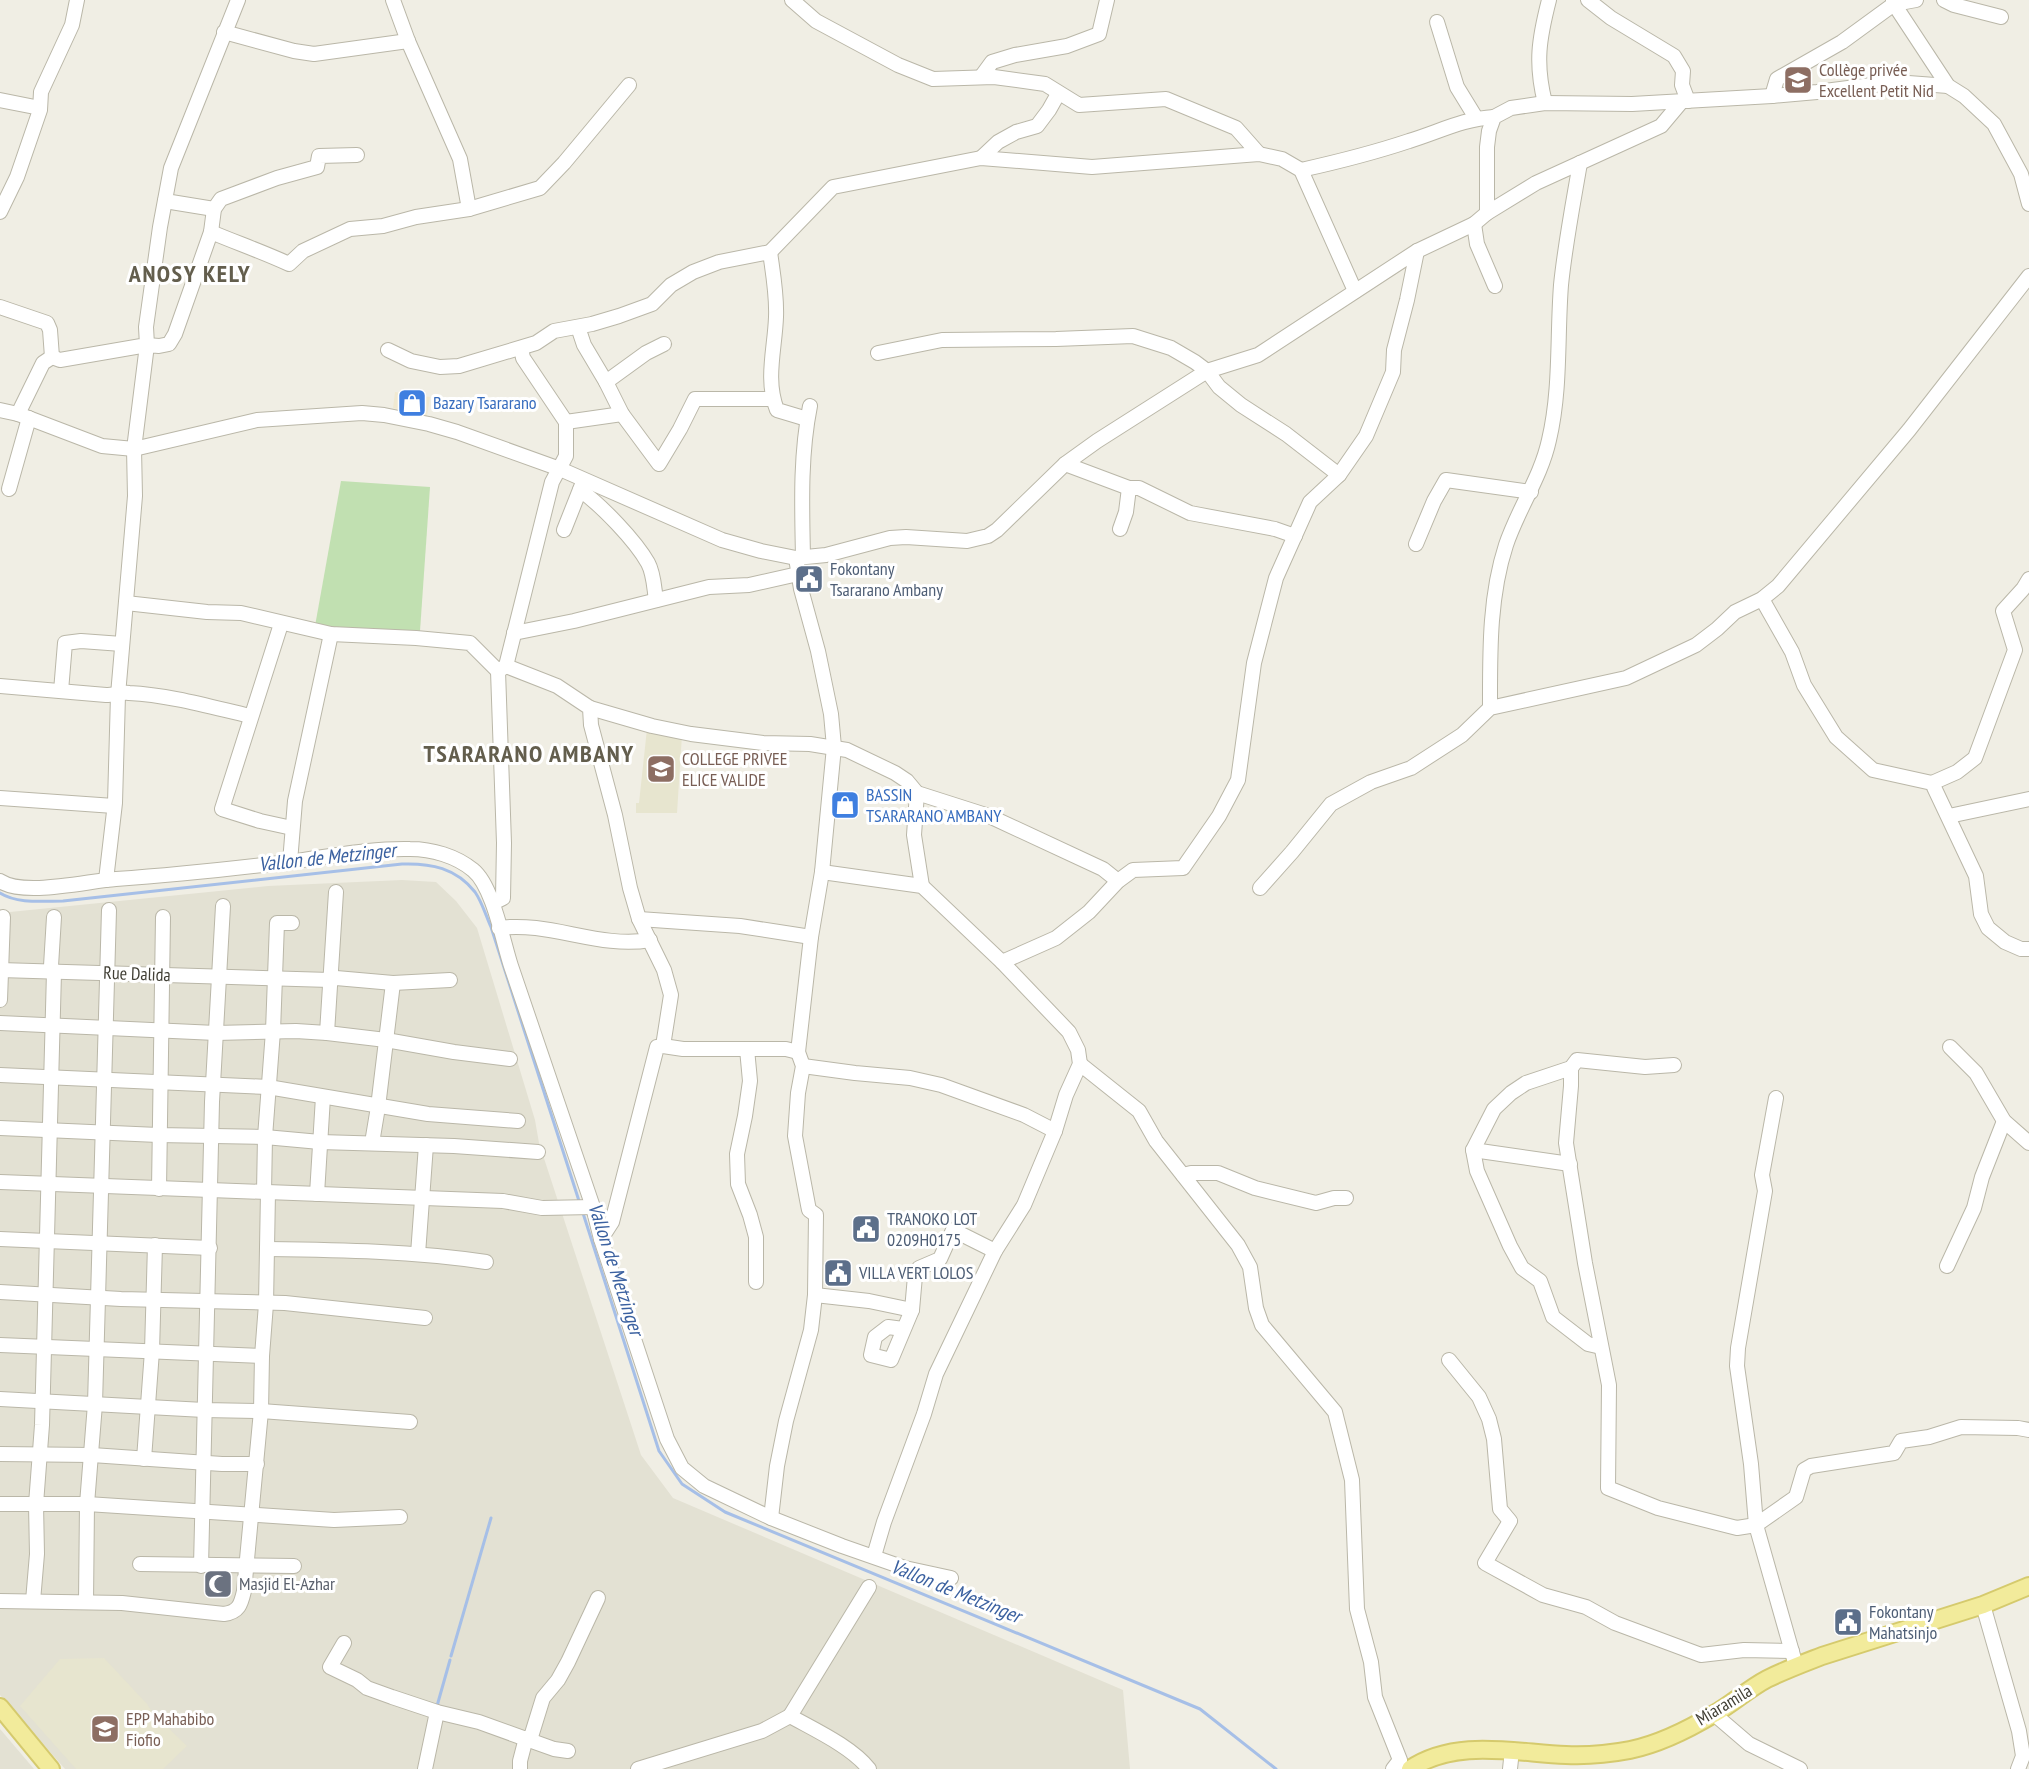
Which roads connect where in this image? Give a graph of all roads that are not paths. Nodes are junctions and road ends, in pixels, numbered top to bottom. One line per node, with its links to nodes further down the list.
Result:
1 (77, 0): 23 (street)
2 (238, 0): 13 (street)
3 (393, 0): 14 (street)
4 (792, 0): 15 (street)
5 (1107, 0): 15 (street)
6 (1549, 0): 22 (street)
7 (1588, 0): 21 (street)
8 (1916, 0): 10 (street)
9 (1944, 0): 11 (street)
10 (1893, 2): 17 (street); 19 (street)
11 (2001, 17)
12 (1437, 22): 25 (street)
13 (224, 32): 14 (street); 32 (street)
14 (408, 41): 35 (street)
15 (981, 77): 18 (street)
16 (629, 85): 35 (street)
17 (1948, 86): 19 (street); 31 (street)
18 (1059, 94): 26 (street); 28 (street)
19 (1772, 96): 21 (street)
20 (0, 100): 23 (street)
21 (1685, 101): 22 (street); 29 (street)
22 (1545, 103): 24 (street)
23 (40, 108): 36 (street)
24 (1494, 117): 25 (street); 37 (street)
25 (1476, 118): 30 (street)
26 (1259, 154): 28 (street); 30 (street)
27 (357, 155): 34 (street)
28 (981, 158): 41 (street)
29 (1580, 163): 37 (street); 67 (street)
30 (1301, 170): 44 (street)
31 (2026, 185): 33 (street)
32 (165, 201): 34 (street); 48 (street)
33 (2029, 204)
34 (214, 209): 39 (street)
35 (469, 209): 39 (street)
36 (0, 212)
37 (1487, 213): 38 (street)
38 (1474, 224): 40 (street); 43 (street)
39 (211, 232): 48 (street)
40 (1417, 251): 44 (street); 63 (street)
41 (770, 252): 46 (street); 55 (street)
42 (2029, 276): 75 (street)
43 (1495, 286)
44 (1355, 291): 53 (street)
45 (0, 307): 52 (street)
46 (578, 327): 49 (street); 54 (street)
47 (664, 344): 54 (street)
48 (147, 345): 52 (street); 60 (street)
49 (520, 348): 50 (street); 59 (street)
50 (388, 350)
51 (878, 353): 53 (street)
52 (52, 357): 58 (street)
53 (1207, 371): 61 (street); 63 (street)
54 (606, 382): 57 (street)
55 (772, 399): 57 (street); 72 (street)
56 (0, 410): 58 (street)
57 (622, 414): 59 (street)
58 (24, 416): 60 (street); 66 (street)
59 (566, 422): 62 (street)
60 (134, 448): 62 (street); 77 (street)
61 (1065, 464): 65 (street); 72 (street)
62 (560, 470): 64 (street); 79 (street)
63 (1340, 475): 70 (street)
64 (582, 485): 69 (street); 72 (street); 76 (street)
65 (1129, 488): 68 (street); 70 (street)
66 (9, 489)
67 (1531, 492): 71 (street); 87 (street)
68 (1120, 529)
69 (564, 530)
70 (1296, 536): 101 (street)
71 (1416, 544)
72 (799, 557): 73 (street)
73 (798, 574): 76 (street); 89 (street)
74 (2029, 579): 90 (street)
75 (1762, 599): 87 (street); 90 (street)
76 (656, 600): 79 (street)
77 (126, 603): 78 (street); 81 (street)
78 (282, 624): 80 (street); 88 (street)
79 (514, 633): 82 (street)
80 (331, 634): 82 (street); 96 (street)
81 (122, 645): 84 (street); 85 (street)
82 (502, 668): 86 (street); 105 (street)
83 (0, 687): 84 (street)
84 (60, 691): 85 (street)
85 (118, 695): 88 (street); 94 (street)
86 (590, 708): 89 (street); 111 (street)
87 (1490, 708): 103 (street)
88 (250, 716): 96 (street)
89 (834, 747): 91 (street); 98 (street)
90 (1932, 783): 95 (street)
91 (917, 793): 101 (street); 102 (street)
92 (0, 798): 94 (street)
93 (2029, 799): 95 (street)
94 (114, 806): 99 (street)
95 (1948, 816): 116 (street)
96 (292, 828): 97 (street)
97 (290, 862): 99 (street); 105 (street)
98 (822, 872): 102 (street); 114 (street)
99 (106, 880): 100 (street)
100 (0, 881)
101 (1118, 881): 117 (street)
102 (922, 886): 117 (street)
103 (1260, 888)
104 (336, 892): 124 (street)
105 (493, 903): 113 (street)
106 (223, 906): 122 (street)
107 (109, 910): 120 (street)
108 (163, 916): 121 (street)
109 (3, 917): 118 (street)
110 (54, 917): 119 (street)
111 (639, 919): 114 (street); 115 (street)
112 (292, 923): 123 (street)
113 (500, 927): 115 (street); 180 (street)
114 (811, 937): 139 (street)
115 (650, 940): 136 (street)
116 (2029, 949)
117 (1002, 962): 141 (street)
118 (1, 970): 119 (street, Rue Dalida); 127 (street)
119 (54, 972): 120 (street, Rue Dalida); 129 (street)
120 (107, 974): 121 (street, Rue Dalida); 130 (street)
121 (163, 975): 122 (street, Rue Dalida); 131 (street)
122 (218, 977): 123 (street, Rue Dalida); 133 (street)
123 (273, 979): 124 (street, Rue Dalida); 132 (street)
124 (330, 980): 126 (street, Rue Dalida); 134 (street)
125 (450, 980): 126 (street, Rue Dalida)
126 (393, 983): 135 (street)
127 (0, 1000)
128 (0, 1023): 129 (street)
129 (52, 1025): 130 (street); 146 (street)
130 (105, 1027): 131 (street); 147 (street)
131 (162, 1029): 133 (street); 148 (street)
132 (273, 1031): 133 (street); 134 (street); 150 (street)
133 (216, 1032): 149 (street)
134 (327, 1033): 135 (street)
135 (386, 1040): 140 (street); 153 (street)
136 (663, 1046): 138 (street); 182 (street)
137 (1950, 1047): 154 (street)
138 (747, 1049): 139 (street); 192 (street)
139 (798, 1052): 143 (street)
140 (510, 1059)
141 (1080, 1064): 158 (street); 170 (street)
142 (1674, 1065): 144 (street)
143 (803, 1066): 158 (street); 195 (street)
144 (1571, 1068): 167 (street); 169 (street)
145 (0, 1075): 146 (street)
146 (51, 1077): 147 (street); 157 (street)
147 (104, 1081): 148 (street); 159 (street)
148 (160, 1082): 149 (street); 160 (street)
149 (213, 1084): 150 (street); 161 (street)
150 (268, 1087): 151 (street); 162 (street)
151 (322, 1097): 153 (street); 163 (street)
152 (1776, 1098): 232 (street)
153 (378, 1107): 155 (street); 164 (street)
154 (2004, 1120): 165 (street); 191 (street)
155 (518, 1121)
156 (0, 1128): 157 (street)
157 (49, 1130): 159 (street); 172 (street)
158 (1055, 1131): 188 (street)
159 (102, 1133): 160 (street); 173 (street)
160 (158, 1135): 161 (street); 174 (street)
161 (212, 1136): 162 (street); 175 (street)
162 (265, 1137): 163 (street); 176 (street)
163 (320, 1142): 164 (street); 177 (street)
164 (372, 1143): 166 (street)
165 (2029, 1143)
166 (426, 1145): 168 (street); 178 (street)
167 (1473, 1150): 169 (street); 205 (street)
168 (538, 1152)
169 (1570, 1164): 205 (street)
170 (1183, 1175): 179 (street); 260 (street)
171 (0, 1182): 172 (street)
172 (49, 1184): 173 (street); 183 (street)
173 (101, 1186): 174 (street); 184 (street)
174 (159, 1189): 175 (street)
175 (211, 1191): 176 (street); 186 (street)
176 (266, 1192): 177 (street); 187 (street)
177 (317, 1194): 178 (street)
178 (422, 1198): 180 (street); 189 (street)
179 (1346, 1198)
180 (593, 1207): 182 (street)
181 (0, 1239): 183 (street)
182 (601, 1239): 231 (street)
183 (47, 1240): 184 (street); 194 (street)
184 (98, 1243): 185 (street); 196 (street)
185 (155, 1245): 186 (street); 197 (street)
186 (210, 1248): 198 (street)
187 (267, 1249): 189 (street); 199 (street)
188 (995, 1251): 200 (street); 233 (street)
189 (418, 1254): 190 (street)
190 (486, 1262)
191 (1947, 1266)
192 (756, 1282)
193 (0, 1292): 194 (street)
194 (46, 1294): 196 (street); 204 (street)
195 (815, 1295): 200 (street); 231 (street)
196 (98, 1297): 197 (street); 206 (street)
197 (154, 1300): 198 (street); 207 (street)
198 (207, 1301): 199 (street); 208 (street)
199 (266, 1304): 201 (street); 209 (street)
200 (912, 1310): 202 (street)
201 (425, 1317)
202 (903, 1329)
203 (0, 1345): 204 (street)
204 (43, 1347): 206 (street); 212 (street)
205 (1601, 1347): 232 (street)
206 (96, 1349): 207 (street); 213 (street)
207 (152, 1352): 208 (street); 214 (street)
208 (207, 1353): 209 (street); 215 (street)
209 (262, 1356): 216 (street)
210 (1449, 1360): 247 (street)
211 (0, 1399): 212 (street)
212 (42, 1400): 213 (street); 220 (street)
213 (94, 1404): 214 (street); 221 (street)
214 (148, 1407): 215 (street); 222 (street)
215 (204, 1410): 216 (street); 223 (street)
216 (261, 1411): 217 (street); 224 (street)
217 (410, 1422)
218 (2029, 1430): 232 (street)
219 (0, 1454): 220 (street)
220 (40, 1455): 221 (street); 226 (street)
221 (92, 1455): 222 (street); 227 (street)
222 (144, 1459): 223 (street)
223 (203, 1461): 224 (street); 228 (street)
224 (256, 1464): 229 (street)
225 (0, 1504): 226 (street)
226 (36, 1504): 227 (street); 243 (street)
227 (87, 1504): 228 (street); 244 (street)
228 (201, 1513): 229 (street); 235 (street)
229 (250, 1514): 230 (street); 236 (street)
230 (400, 1517)
231 (771, 1518): 233 (street)
232 (1756, 1525): 247 (street)
233 (874, 1556): 238 (street)
234 (140, 1564): 235 (street)
235 (201, 1566): 236 (street)
236 (245, 1566): 237 (street); 244 (street)
237 (294, 1566)
238 (951, 1578)
239 (2029, 1586): 245 (main road, Miaramila)
240 (868, 1587): 251 (street)
241 (598, 1598): 252 (street)
242 (0, 1601): 243 (street)
243 (33, 1601): 244 (street)
244 (86, 1602)
245 (1983, 1605): 247 (main road, Miaramila); 264 (street)
246 (344, 1643): 249 (street)
247 (1794, 1658): 250 (main road, Miaramila)
248 (2, 1712): 255 (main road)
249 (437, 1712): 252 (street); 256 (street)
250 (1714, 1714): 254 (main road, Miaramila); 263 (street)
251 (790, 1716): 258 (street); 259 (street)
252 (528, 1739): 253 (street); 257 (street)
253 (568, 1750)
254 (1512, 1750): 261 (main road, Miaramila); 262 (street)
255 (51, 1769)
256 (425, 1769)
257 (520, 1769)
258 (638, 1769)
259 (869, 1769)
260 (1394, 1769)
261 (1410, 1769)
262 (1510, 1769)
263 (1800, 1769)
264 (2018, 1769)

